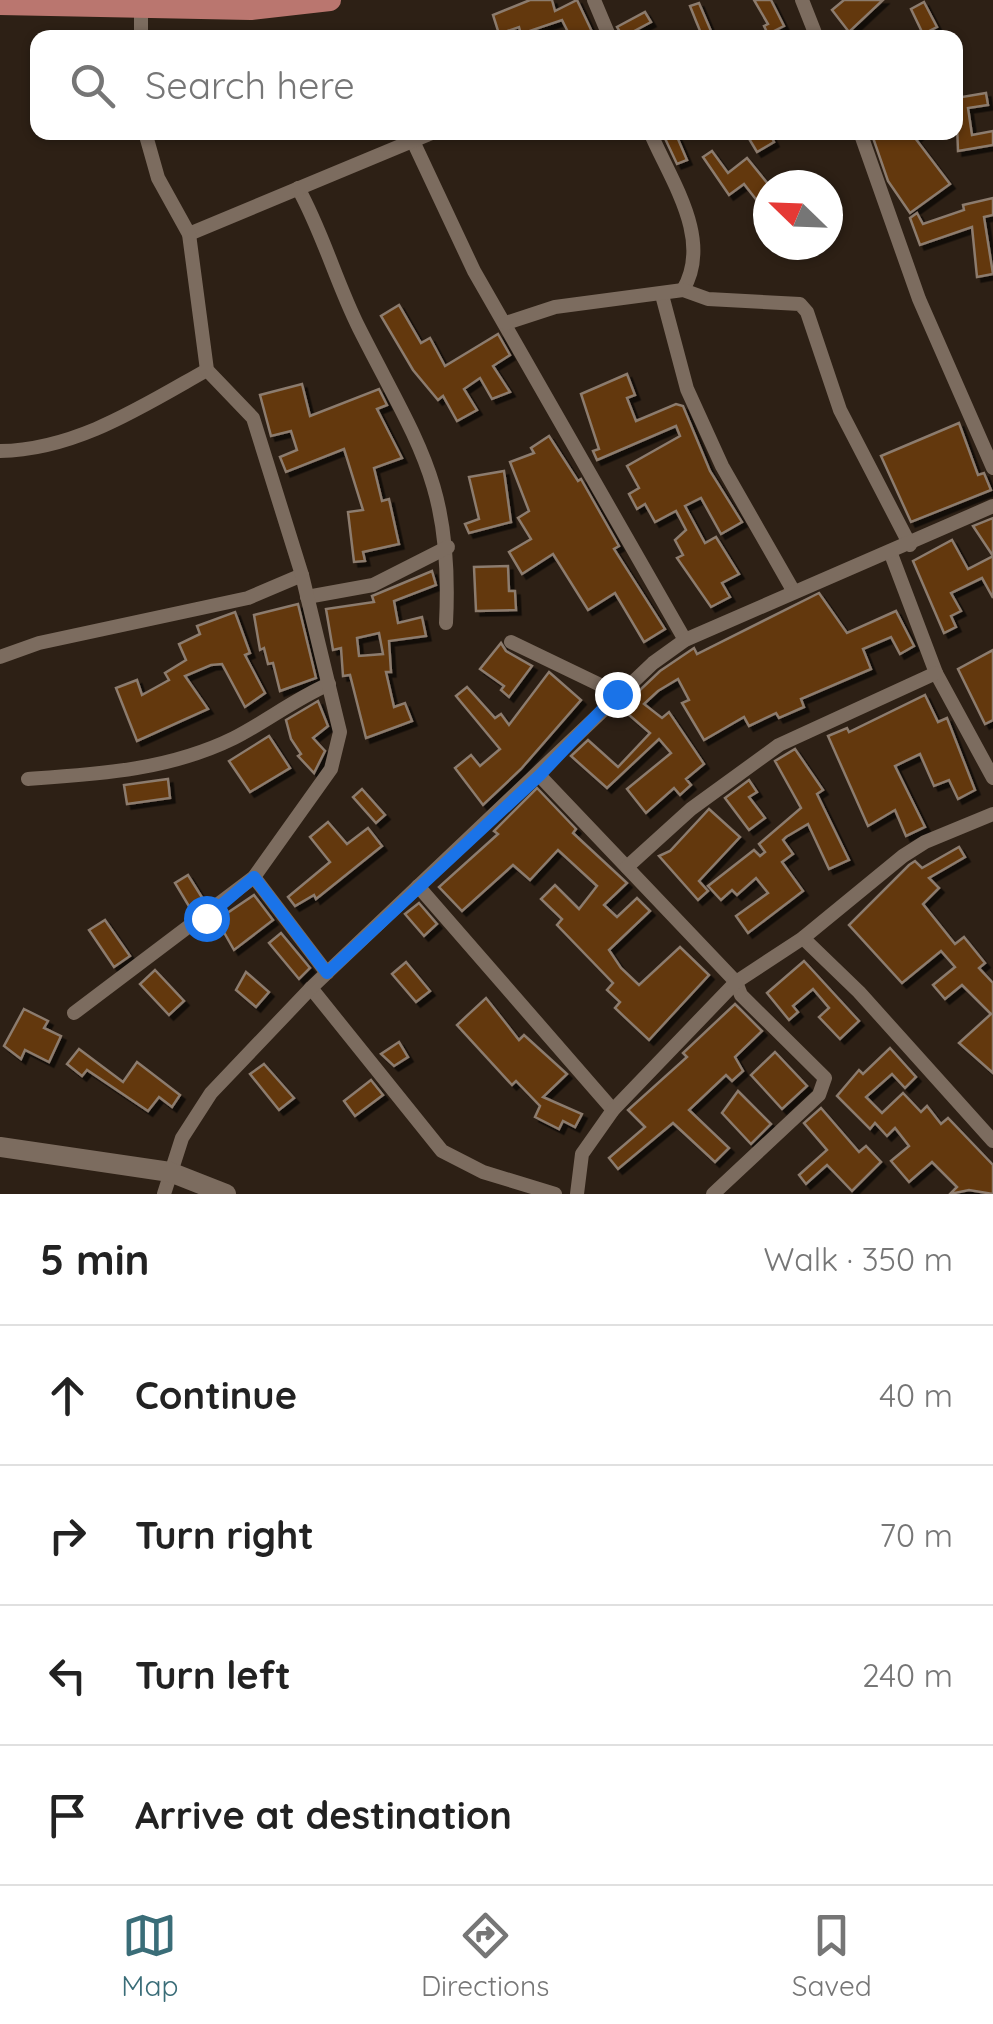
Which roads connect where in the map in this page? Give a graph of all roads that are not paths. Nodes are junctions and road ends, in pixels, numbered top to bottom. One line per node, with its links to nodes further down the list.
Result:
1 (330, 0): 5 (main road)
2 (594, 0): 7 (street)
3 (802, 0): 8 (street)
4 (0, 4): 5 (main road)
5 (141, 9): 6 (street)
6 (141, 30)
7 (607, 30)
8 (815, 30)
9 (147, 140): 15 (street)
10 (410, 140): 14 (street)
11 (412, 140): 18 (street)
12 (653, 140): 16 (street)
13 (863, 140): 21 (street)
14 (298, 188): 15 (street); 24 (street)
15 (189, 234): 19 (street)
16 (683, 290): 17 (street); 23 (street)
17 (662, 294): 18 (street); 27 (street)
18 (506, 323): 30 (street)
19 (207, 370): 20 (street); 26 (street)
20 (0, 450)
21 (993, 468)
22 (993, 506): 23 (street)
23 (910, 545): 25 (street)
24 (448, 548): 28 (street); 29 (street)
25 (891, 554): 27 (street); 33 (street)
26 (302, 576): 28 (street); 32 (street)
27 (794, 592): 30 (street)
28 (307, 596): 34 (street)
29 (446, 623)
30 (686, 640): 35 (street)
31 (511, 642): 35 (street)
32 (0, 656)
33 (936, 673): 37 (street); 40 (street)
34 (329, 684): 38 (street); 41 (street)
35 (617, 694): 36 (street)
36 (540, 775): 40 (street); 42 (street)
37 (993, 778)
38 (28, 779)
39 (993, 814): 43 (street)
40 (627, 867): 45 (street)
41 (254, 877): 44 (street); 47 (street)
42 (418, 886): 44 (street); 48 (street)
43 (804, 938): 45 (street); 49 (street)
44 (327, 973): 46 (street)
45 (736, 982): 48 (street); 56 (street)
46 (310, 988): 51 (street); 54 (street)
47 (74, 1013)
48 (613, 1110): 55 (street)
49 (993, 1142)
50 (0, 1148): 51 (street)
51 (170, 1172): 52 (street); 53 (street)
52 (164, 1194)
53 (226, 1194)
54 (555, 1194)
55 (577, 1194)
56 (713, 1194)

